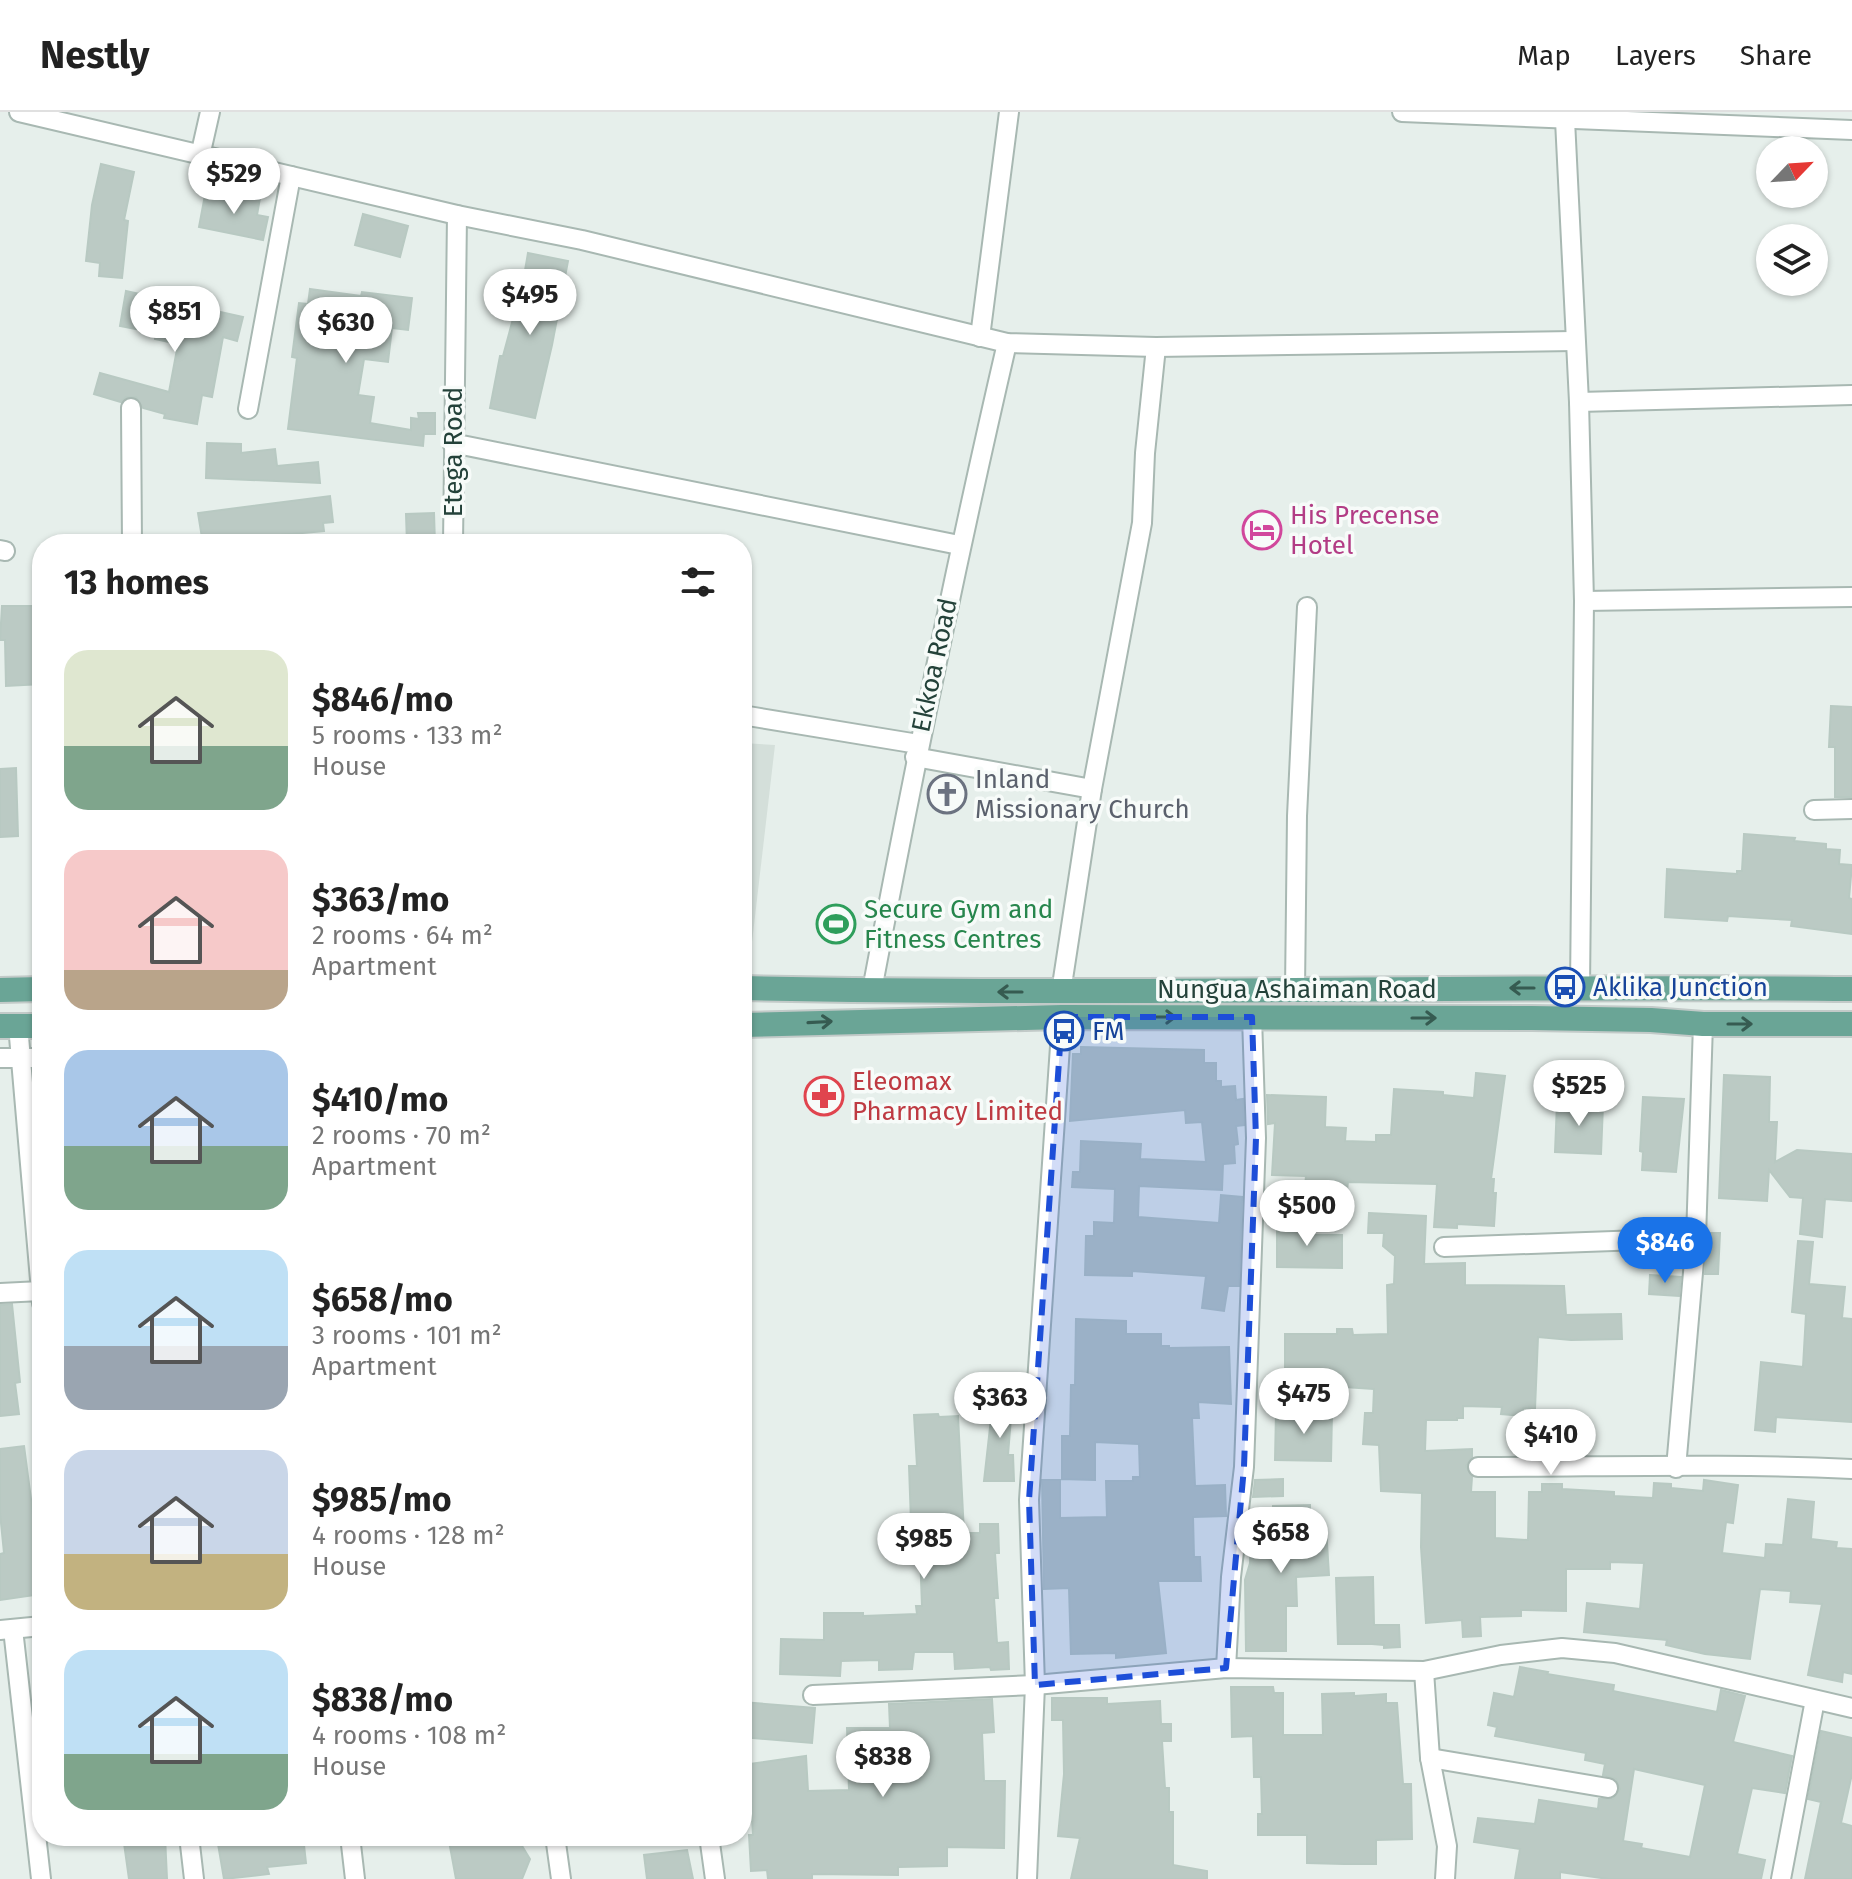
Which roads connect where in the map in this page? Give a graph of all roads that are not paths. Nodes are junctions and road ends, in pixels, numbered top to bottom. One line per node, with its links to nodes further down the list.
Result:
1 (19, 112): 8 (street)
2 (210, 112): 8 (street)
3 (1009, 112): 11 (street)
4 (1402, 112): 5 (street)
5 (1423, 112): 6 (street)
6 (1565, 120): 7 (street); 12 (street)
7 (1852, 130)
8 (200, 156): 9 (street)
9 (291, 176): 10 (street); 18 (street)
10 (457, 215): 11 (street); 19 (street, Etega Road)
11 (980, 337): 13 (street)
12 (1574, 341): 14 (street); 16 (street)
13 (1007, 343): 14 (street); 22 (street, Ekkoa Road)
14 (1156, 347): 28 (street)
15 (1852, 395): 16 (street)
16 (1579, 402): 24 (street)
17 (131, 408): 20 (street)
18 (248, 409)
19 (452, 443): 21 (street, Etega Road); 22 (street)
20 (132, 534)
21 (453, 534)
22 (959, 545): 27 (street, Ekkoa Road)
23 (1852, 597): 24 (street)
24 (1584, 601): 32 (street)
25 (1307, 607): 34 (street)
26 (752, 717): 27 (street)
27 (917, 751): 28 (street); 37 (street, Ekkoa Road)
28 (1092, 789): 38 (street)
29 (1852, 809): 30 (street)
30 (1814, 810)
31 (752, 988): 37 (main road, Nungua Ashaiman Road)
32 (1580, 988): 34 (main road, Nungua Ashaiman Road, one-way to 34); 35 (main road, Nungua Ashaiman Road)
33 (32, 989): 36 (main road)
34 (1295, 989): 38 (main road, Nungua Ashaiman Road)
35 (1852, 989)
36 (0, 990)
37 (872, 990): 38 (main road, Nungua Ashaiman Road, one-way to 37)
38 (1061, 992)
39 (1062, 1017): 40 (main road, Nungua Ashaiman Road, one-way to 40); 43 (main road, Nungua Ashaiman Road, one-way to 39); 60 (street)
40 (1252, 1017): 41 (main road, Nungua Ashaiman Road, one-way to 41); 58 (street)
41 (1703, 1024): 42 (main road, Nungua Ashaiman Road, one-way to 42); 49 (street)
42 (1852, 1024)
43 (752, 1025)
44 (20, 1026): 45 (street)
45 (21, 1057): 46 (street); 47 (street); 48 (street)
46 (0, 1058)
47 (32, 1058)
48 (32, 1189)
49 (1696, 1238): 50 (street); 54 (street)
50 (1444, 1247)
51 (0, 1293): 52 (street)
52 (32, 1296)
53 (1478, 1467): 54 (street)
54 (1676, 1468): 55 (street)
55 (1852, 1469)
56 (32, 1627): 57 (street)
57 (7, 1630): 66 (street)
58 (1226, 1668): 59 (street); 60 (street)
59 (1424, 1671): 62 (street); 64 (street)
60 (1035, 1685): 61 (street); 77 (street)
61 (813, 1695)
62 (1815, 1700): 63 (street); 79 (street)
63 (1852, 1708)
64 (1430, 1758): 65 (street); 78 (street)
65 (1608, 1788)
66 (32, 1813)
67 (36, 1846): 72 (street)
68 (190, 1846): 73 (street)
69 (351, 1846): 74 (street)
70 (556, 1846): 75 (street)
71 (710, 1846): 76 (street)
72 (41, 1879)
73 (194, 1879)
74 (355, 1879)
75 (561, 1879)
76 (715, 1879)
77 (1027, 1879)
78 (1445, 1879)
79 (1781, 1879)

